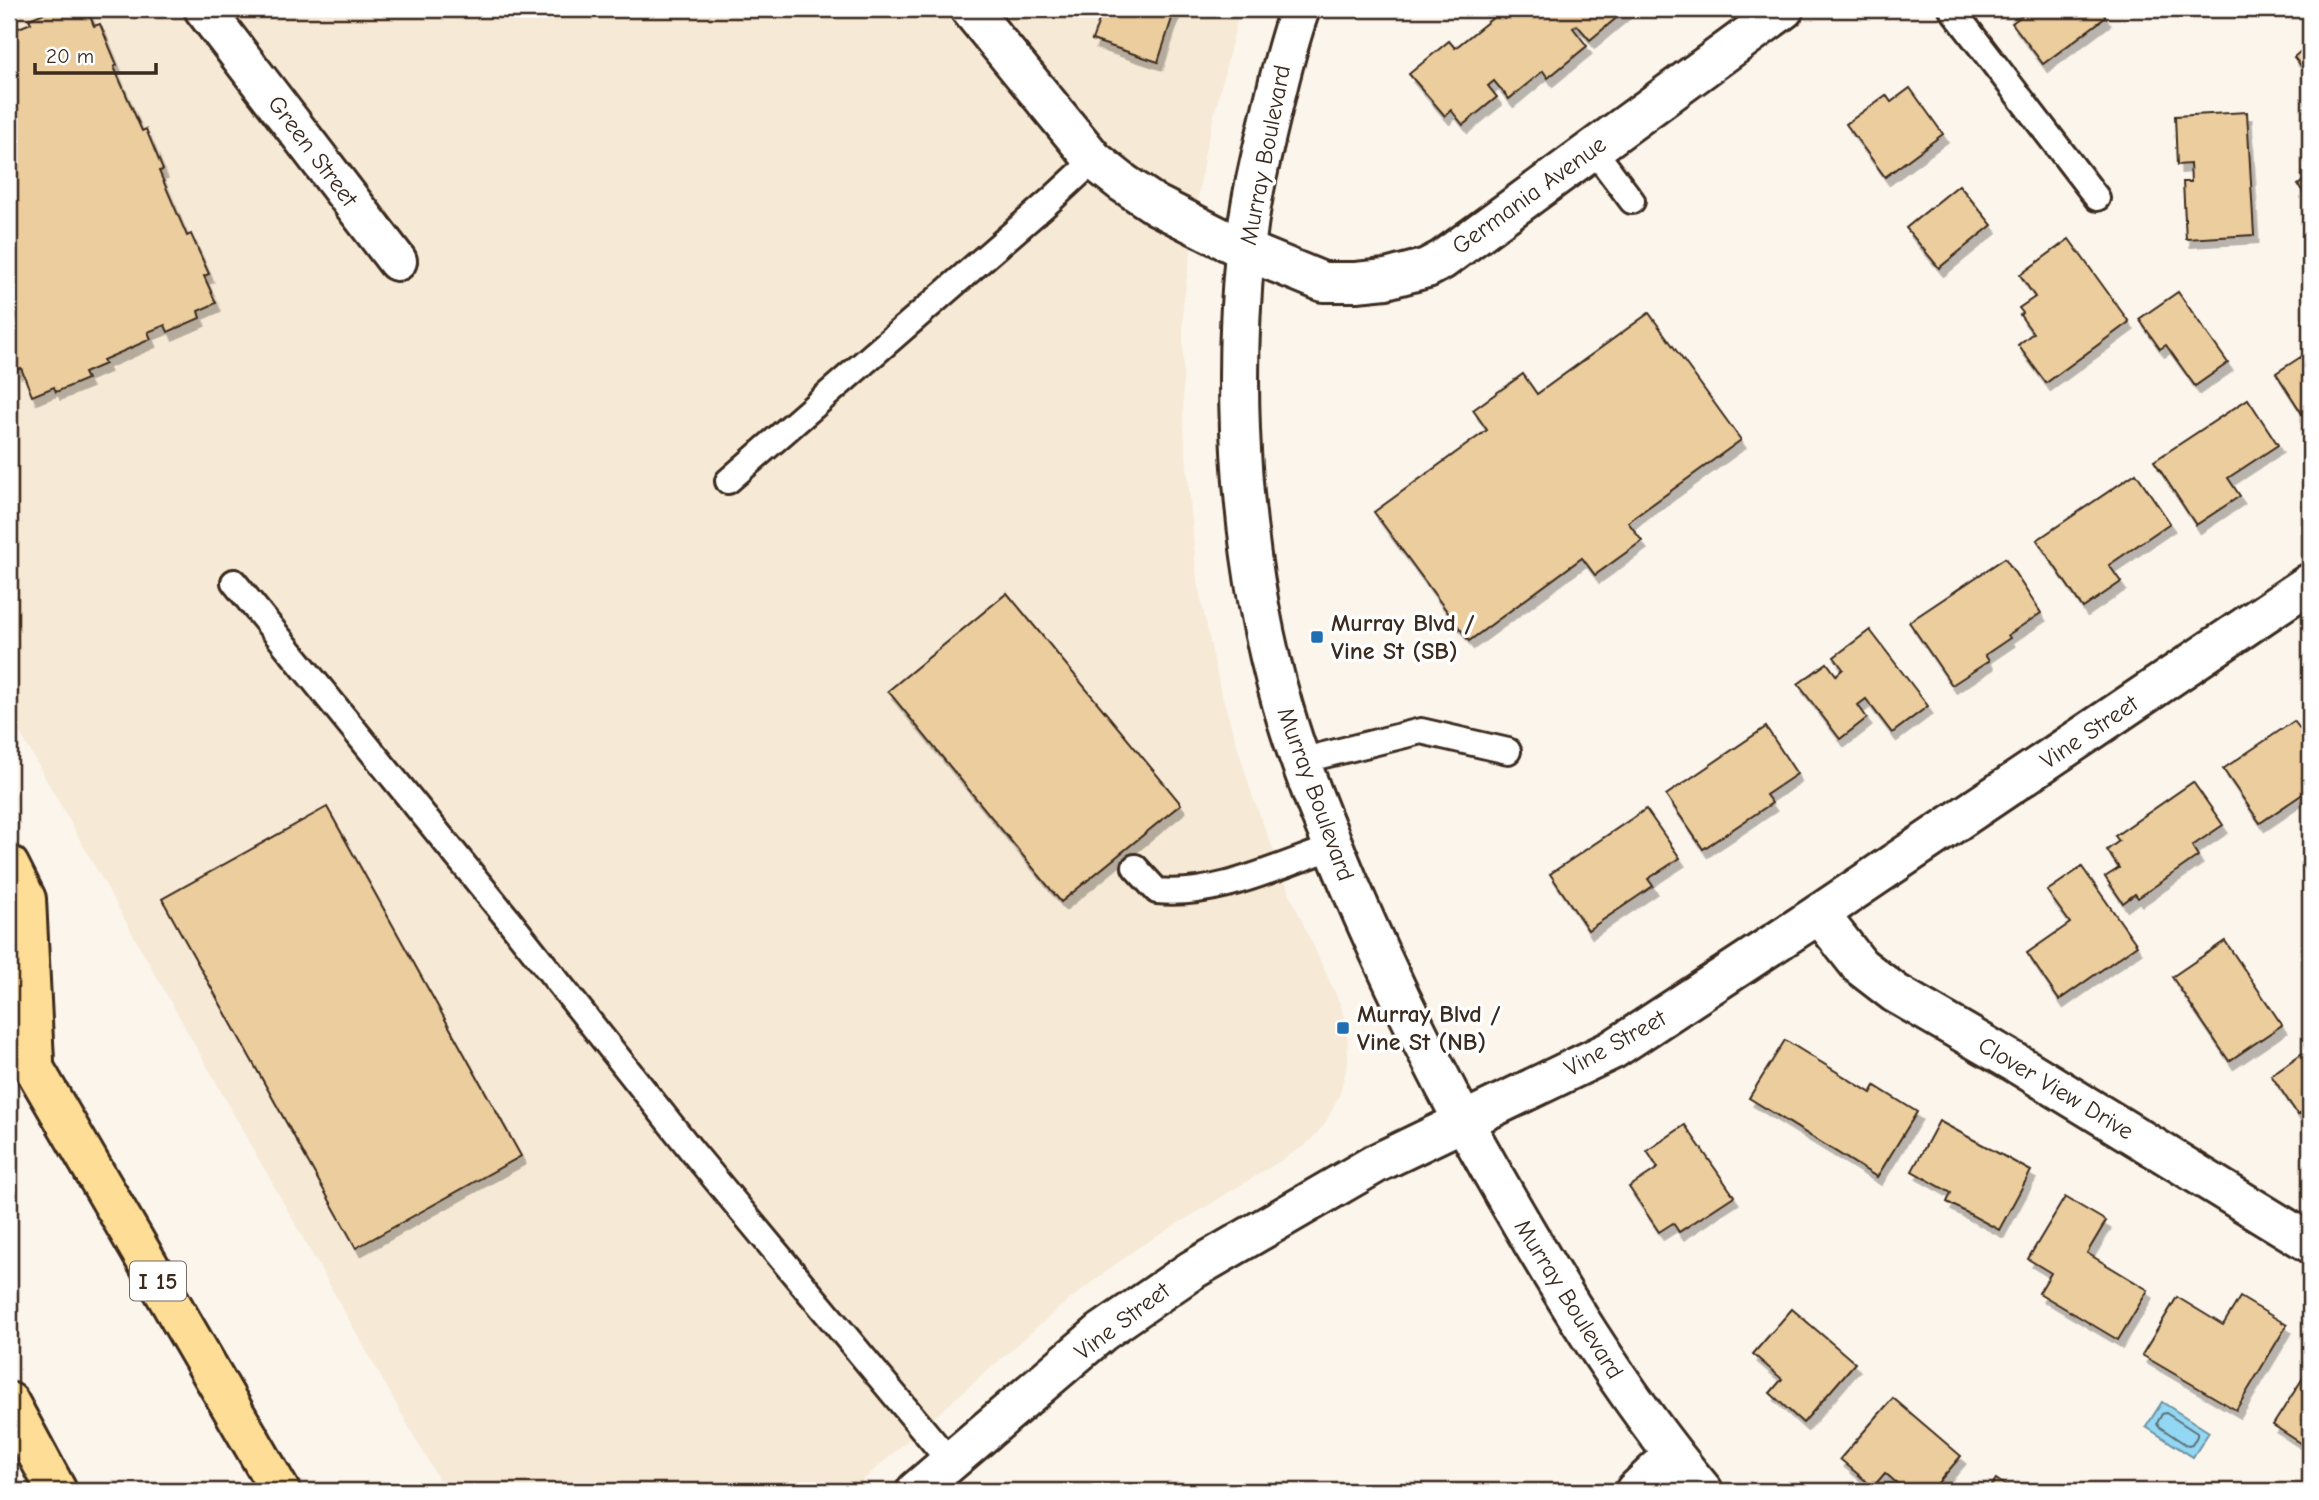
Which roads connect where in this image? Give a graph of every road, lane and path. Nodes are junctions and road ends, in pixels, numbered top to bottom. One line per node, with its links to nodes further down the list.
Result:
1 (204, 9): 11 (street, Green Street)
2 (970, 9): 7 (street, Germania Avenue)
3 (1300, 9): 10 (street, Murray Boulevard)
4 (1784, 9): 6 (street, Germania Avenue)
5 (1952, 9): 8 (lane)
6 (1593, 149): 9 (lane); 10 (street, Germania Avenue)
7 (1094, 160): 10 (street, Germania Avenue); 12 (lane)
8 (2097, 198)
9 (1632, 201)
10 (1245, 250): 16 (street, Murray Boulevard)
11 (397, 261)
12 (727, 481)
13 (234, 582): 27 (lane)
14 (2310, 583): 20 (street, Vine Street)
15 (1508, 751): 16 (lane)
16 (1300, 761): 17 (street, Murray Boulevard)
17 (1334, 847): 19 (lane); 23 (street, Murray Boulevard)
18 (9, 865): 22 (highway)
19 (1135, 867)
20 (1819, 914): 23 (street, Vine Street); 24 (street, Clover View Drive)
21 (9, 1024): 22 (highway, I 15)
22 (35, 1070): 29 (highway, I 15)
23 (1463, 1121): 26 (street, Murray Boulevard); 27 (street, Vine Street)
24 (2310, 1243)
25 (9, 1402): 28 (highway)
26 (1673, 1455): 31 (street); 32 (street, Murray Boulevard)
27 (951, 1463): 30 (street, Vine Street)
28 (57, 1491)
29 (280, 1491)
30 (916, 1491)
31 (1635, 1491)
32 (1703, 1491)

